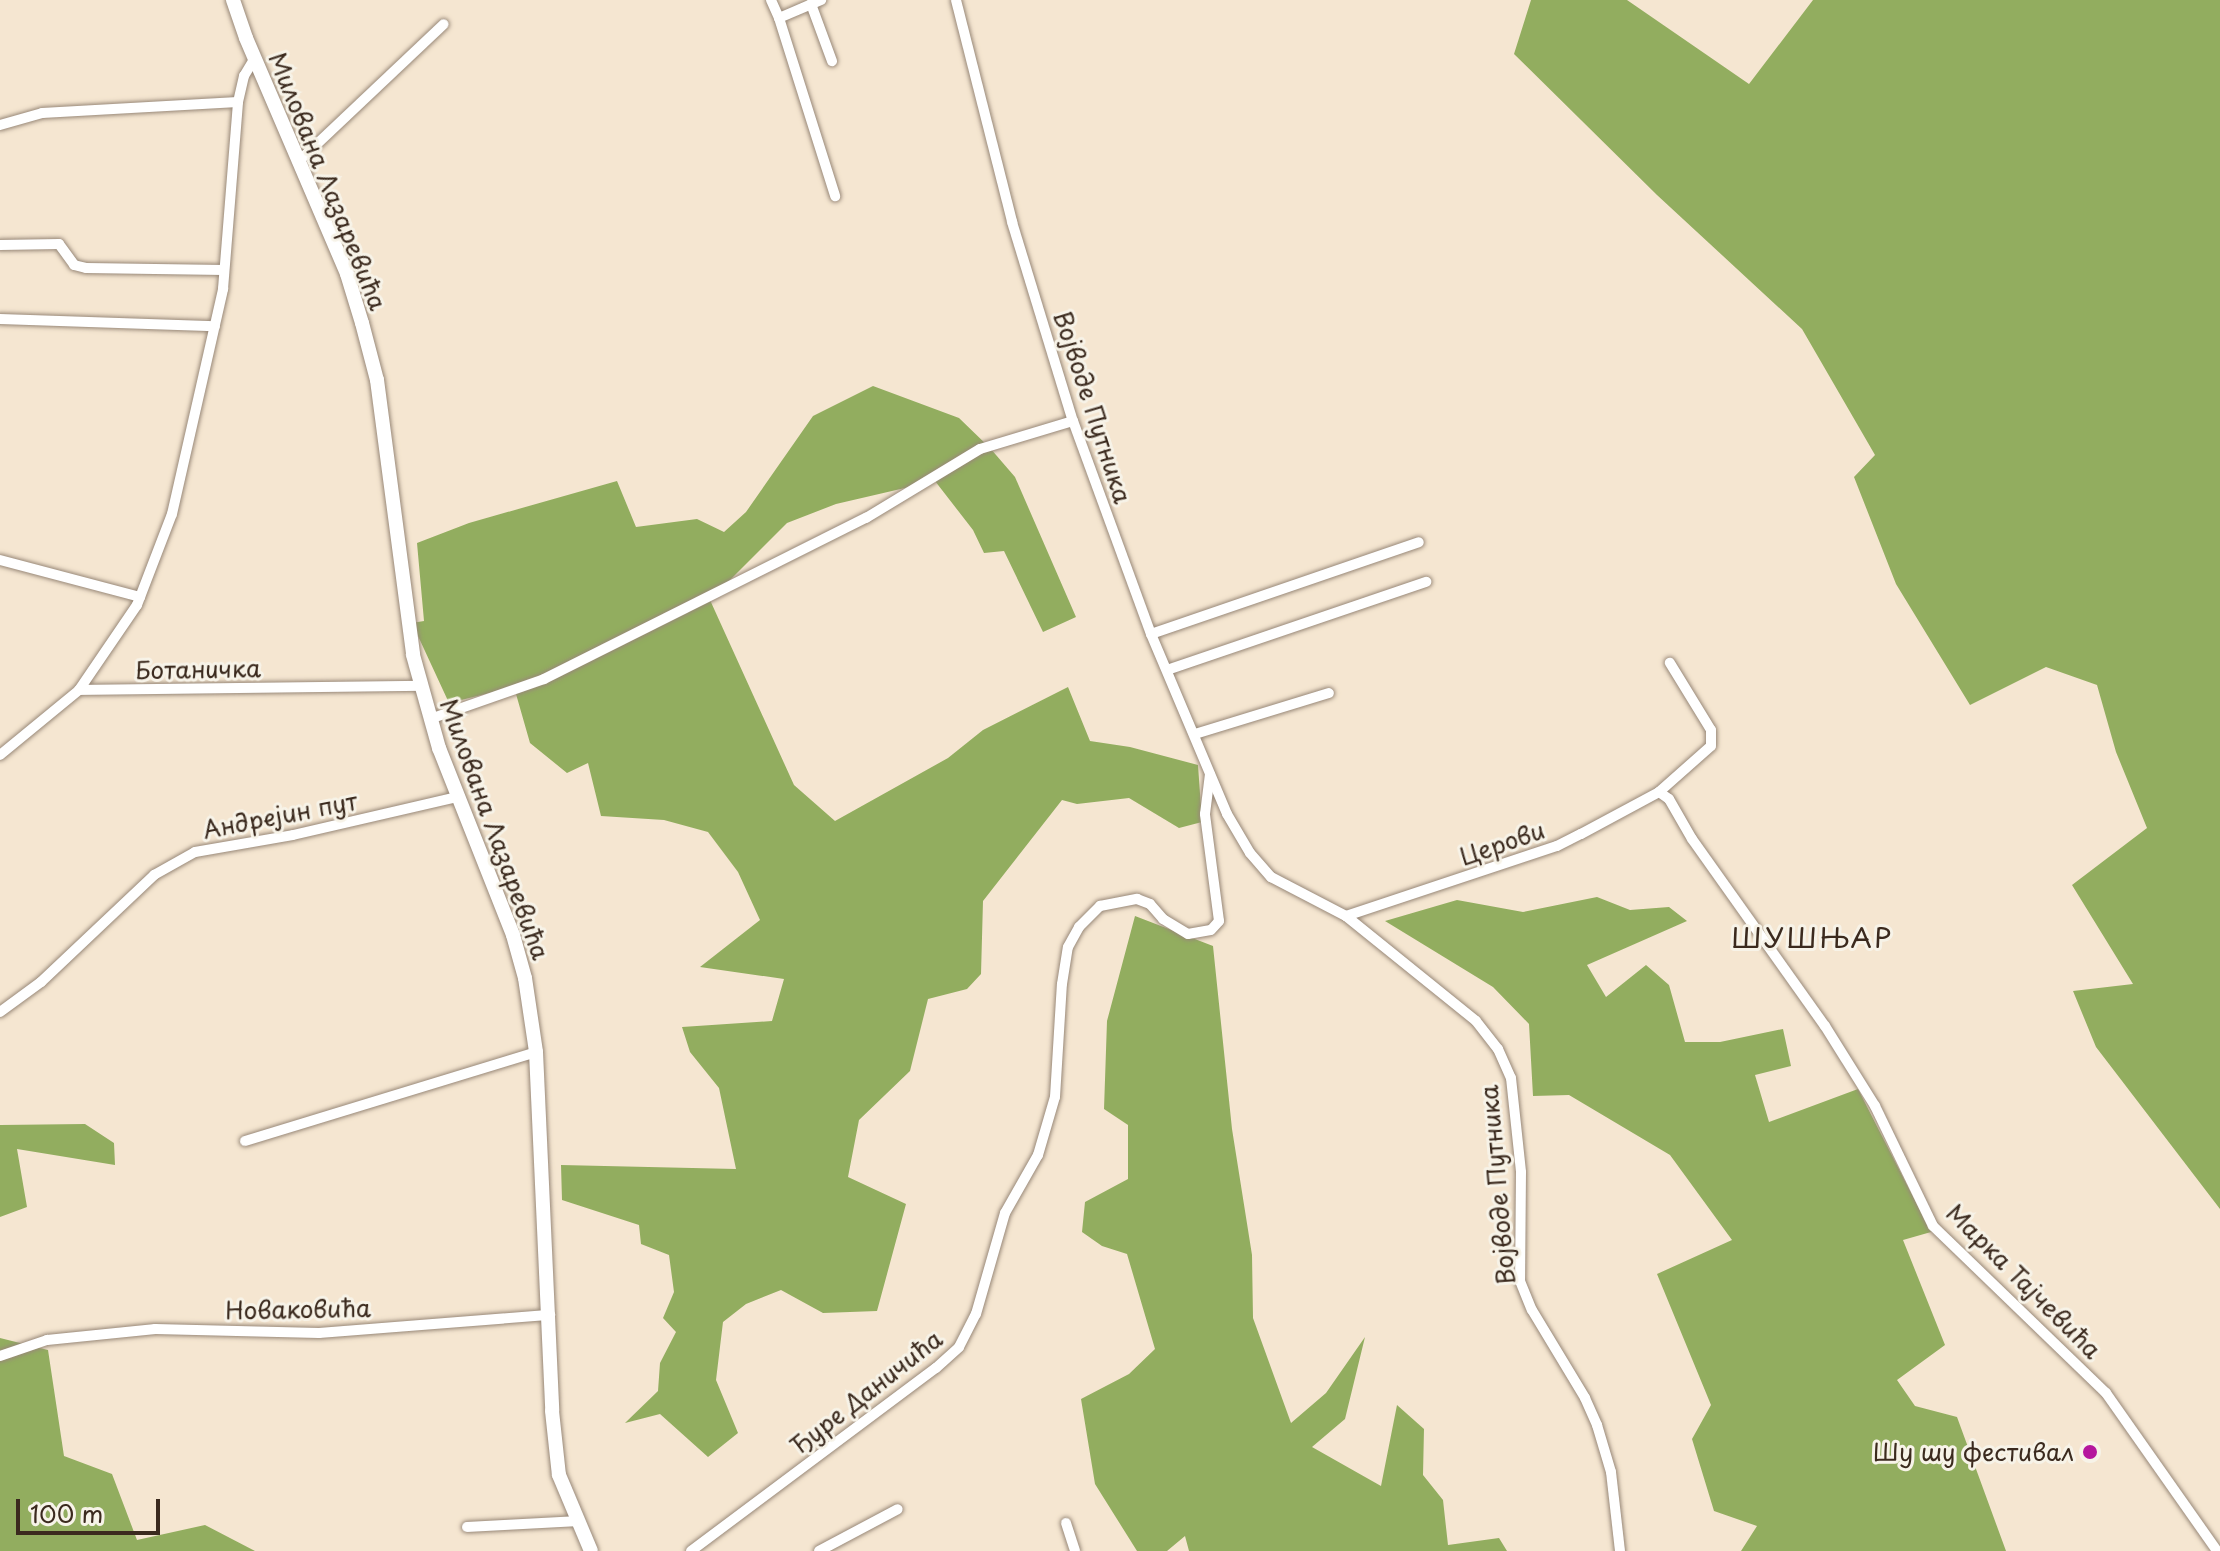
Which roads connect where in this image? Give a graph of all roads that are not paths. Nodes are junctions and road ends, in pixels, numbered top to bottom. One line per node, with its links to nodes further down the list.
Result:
1 (233, 0): 7 (street, Милована Лазаревића)
2 (771, 0): 5 (street)
3 (956, 0): 17 (street, Војводе Путника)
4 (816, 2): 5 (street); 8 (street)
5 (779, 18): 12 (street)
6 (444, 24): 11 (street)
7 (255, 58): 9 (street); 11 (street, Милована Лазаревића)
8 (832, 61)
9 (238, 102): 10 (street); 14 (street)
10 (0, 125)
11 (299, 161): 25 (street, Милована Лазаревића)
12 (835, 196)
13 (0, 245): 14 (street)
14 (224, 270): 16 (street)
15 (0, 319): 16 (street)
16 (215, 326): 21 (street)
17 (1073, 421): 22 (street, Војводе Путника); 28 (street)
18 (1419, 542): 22 (street)
19 (0, 560): 21 (street)
20 (1426, 582): 24 (street)
21 (140, 597): 26 (street)
22 (1151, 634): 24 (street, Војводе Путника)
23 (1670, 663): 32 (street, Церови)
24 (1167, 670): 29 (street, Војводе Путника)
25 (420, 686): 26 (street, Ботаничка); 28 (street, Милована Лазаревића)
26 (79, 690): 30 (street)
27 (1329, 693): 29 (street)
28 (430, 719): 33 (street, Милована Лазаревића)
29 (1195, 734): 31 (street, Војводе Путника)
30 (0, 755)
31 (1210, 772): 34 (street, Војводе Путника); 45 (street, Ђуре Даничића)
32 (1659, 792): 34 (street, Церови); 49 (street, Марка Тајчевића)
33 (458, 797): 35 (street, Андрејин пут); 36 (street, Милована Лазаревића)
34 (1346, 916): 48 (street, Војводе Путника)
35 (0, 1012)
36 (536, 1052): 37 (street); 38 (street, Милована Лазаревића)
37 (245, 1141)
38 (550, 1315): 39 (street, Новаковића); 41 (street, Милована Лазаревића)
39 (0, 1356)
40 (898, 1509): 46 (street)
41 (579, 1521): 43 (street); 44 (street, Милована Лазаревића)
42 (1066, 1523): 47 (street)
43 (467, 1527)
44 (591, 1551)
45 (691, 1551)
46 (819, 1551)
47 (1075, 1551)
48 (1620, 1551)
49 (2217, 1551)

